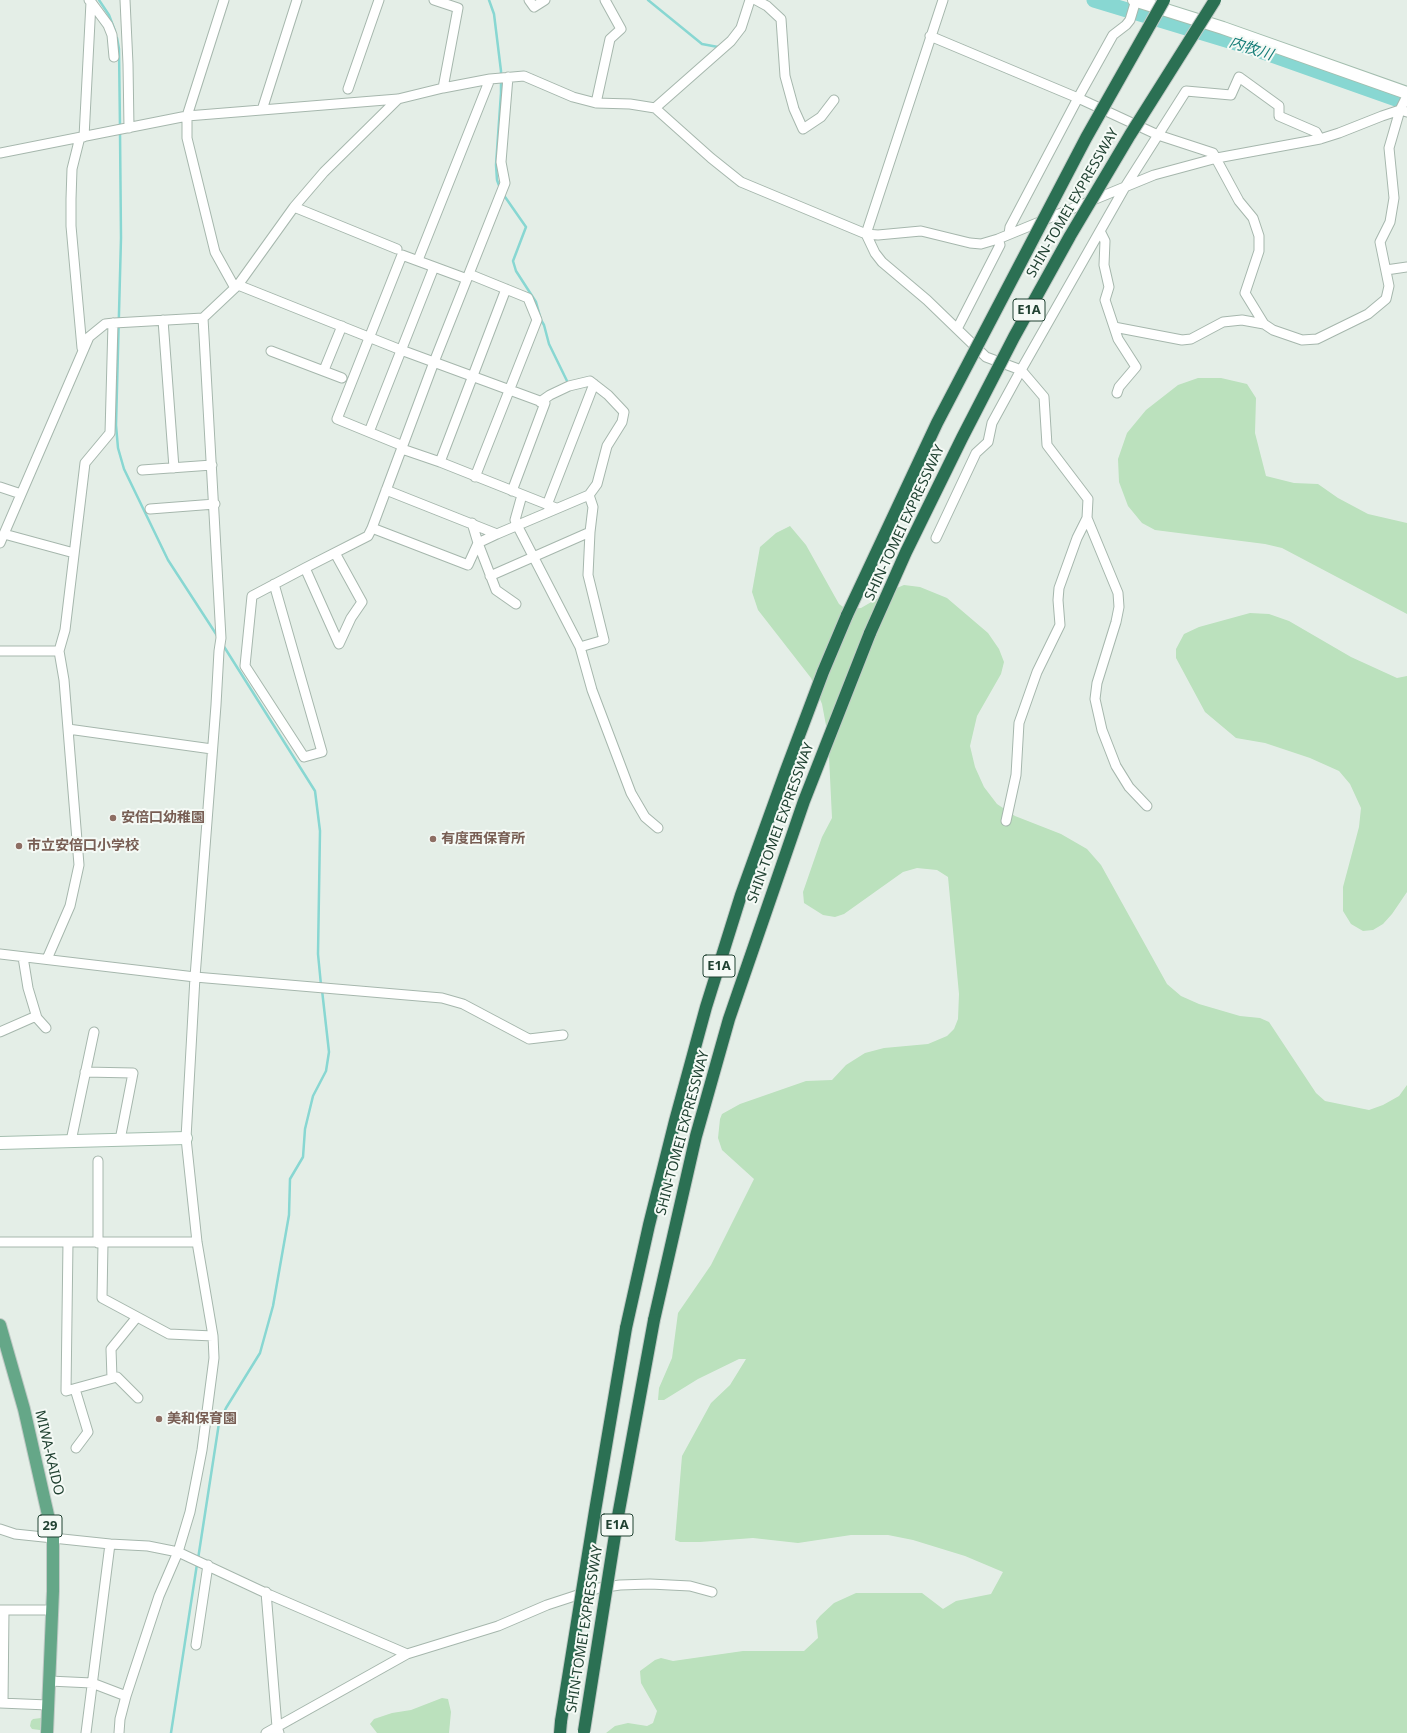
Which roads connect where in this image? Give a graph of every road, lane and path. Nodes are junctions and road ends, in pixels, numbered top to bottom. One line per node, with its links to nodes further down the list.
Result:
1 (125, 0): 31 (street)
2 (224, 0): 30 (street)
3 (297, 0): 28 (street)
4 (379, 0): 21 (street)
5 (434, 0): 20 (street)
6 (529, 0): 7 (street)
7 (545, 0)
8 (605, 0): 26 (street)
9 (750, 0): 27 (street)
10 (756, 0): 25 (street)
11 (944, 0): 16 (street)
12 (1164, 0): 155 (highway, SHIN-TOMEI EXPRESSWAY / E1A, bridge)
13 (1215, 0): 157 (highway, SHIN-TOMEI EXPRESSWAY / E1A, bridge)
14 (90, 1): 17 (street); 33 (street)
15 (1135, 1): 22 (street); 23 (street)
16 (930, 36): 23 (street); 40 (street)
17 (114, 57)
18 (508, 77): 19 (street); 26 (street); 48 (street)
19 (490, 79): 20 (street); 44 (street)
20 (443, 88): 24 (street)
21 (348, 89)
22 (1407, 95): 29 (street)
23 (1078, 98): 32 (street); 41 (street)
24 (398, 99): 28 (street); 38 (street)
25 (834, 100)
26 (596, 103): 27 (street)
27 (655, 108): 40 (street)
28 (262, 110): 30 (street)
29 (1403, 110): 34 (street); 47 (street)
30 (187, 116): 31 (street); 49 (street)
31 (127, 129): 33 (street)
32 (1158, 135): 34 (street); 36 (street); 37 (street)
33 (82, 137): 35 (street); 59 (street)
34 (1320, 139): 36 (street)
35 (0, 153)
36 (1217, 158): 37 (street); 54 (street)
37 (1125, 187): 39 (street); 41 (street)
38 (294, 207): 43 (street); 49 (street)
39 (1100, 231): 56 (street); 64 (street)
40 (866, 234): 42 (street); 57 (street)
41 (1009, 234): 42 (street)
42 (998, 239): 57 (street)
43 (397, 249)
44 (418, 260): 45 (street); 58 (street)
45 (434, 267): 48 (street); 60 (street)
46 (1407, 268): 47 (street)
47 (1386, 270): 54 (street)
48 (468, 277): 50 (street); 62 (street)
49 (236, 287): 51 (street); 55 (street)
50 (506, 289): 65 (street); 68 (street)
51 (203, 318): 52 (street); 74 (street)
52 (163, 320): 53 (street); 75 (street)
53 (113, 323): 59 (street); 98 (street)
54 (1264, 324): 56 (street)
55 (342, 326): 58 (street); 63 (street)
56 (1114, 327): 69 (street)
57 (956, 328): 64 (street)
58 (368, 336): 60 (street); 71 (street)
59 (82, 348): 81 (street)
60 (402, 350): 62 (street); 71 (street)
61 (271, 351): 63 (street)
62 (434, 362): 65 (street); 72 (street)
63 (324, 370): 66 (street)
64 (1021, 370): 88 (street); 95 (street)
65 (473, 376): 68 (street); 73 (street)
66 (342, 378)
67 (594, 384): 70 (street); 83 (street); 85 (street)
68 (508, 390): 70 (street); 77 (street)
69 (1117, 393)
70 (540, 402): 80 (street)
71 (369, 432): 72 (street)
72 (402, 447): 73 (street); 79 (street)
73 (440, 462): 77 (street)
74 (212, 465): 75 (street); 84 (street)
75 (174, 468): 76 (street)
76 (142, 470)
77 (476, 477): 80 (street)
78 (0, 487): 81 (street)
79 (386, 490): 89 (street); 91 (street)
80 (512, 491): 82 (street)
81 (21, 494): 93 (street)
82 (522, 495): 85 (street); 90 (street)
83 (590, 495): 87 (street); 92 (street)
84 (214, 504): 86 (street); 109 (street)
85 (547, 504): 87 (street)
86 (150, 508)
87 (556, 508): 90 (street)
88 (1087, 518): 110 (street); 111 (street)
89 (472, 523): 94 (street); 97 (street)
90 (517, 525): 94 (street); 100 (street)
91 (372, 528): 97 (street); 99 (street)
92 (590, 532): 100 (street); 105 (street)
93 (4, 534): 96 (street); 98 (street)
94 (497, 534): 97 (street)
95 (936, 538)
96 (0, 543)
97 (478, 543): 102 (street)
98 (74, 553): 107 (street)
99 (335, 553): 101 (street); 101 (street)
100 (534, 558): 102 (street); 105 (street)
101 (305, 568): 103 (street)
102 (490, 576): 104 (street)
103 (274, 584): 103 (street)
104 (516, 604)
105 (580, 647): 112 (street)
106 (0, 651): 107 (street)
107 (59, 652): 108 (street)
108 (68, 729): 109 (street); 115 (street)
109 (212, 749): 116 (street)
110 (1147, 806)
111 (1006, 821)
112 (658, 828)
113 (0, 954): 114 (street)
114 (24, 957): 115 (street); 117 (street)
115 (47, 959): 116 (street)
116 (195, 977): 121 (street); 123 (street)
117 (37, 1018): 118 (street); 119 (street)
118 (46, 1028)
119 (0, 1032)
120 (94, 1032): 122 (street)
121 (563, 1035)
122 (85, 1072): 124 (street); 125 (street)
123 (186, 1138): 124 (street); 130 (street)
124 (120, 1140): 125 (street)
125 (71, 1141): 126 (street)
126 (0, 1143)
127 (98, 1161): 131 (street)
128 (0, 1242): 129 (street)
129 (68, 1242): 131 (street); 136 (street)
130 (197, 1242): 131 (street); 134 (street)
131 (100, 1243): 132 (street)
132 (137, 1317): 134 (street); 135 (street)
133 (0, 1325): 140 (main road, MIWA-KAIDO / 29)
134 (213, 1336): 142 (street)
135 (112, 1378): 136 (street); 137 (street)
136 (75, 1389): 138 (street)
137 (138, 1398)
138 (76, 1448)
139 (0, 1529): 140 (street)
140 (53, 1537): 141 (street); 147 (main road, MIWA-KAIDO / 29)
141 (110, 1544): 142 (street); 151 (street)
142 (178, 1552): 143 (street); 152 (street)
143 (208, 1565): 144 (street); 148 (street)
144 (266, 1592): 149 (street); 156 (street)
145 (712, 1592): 149 (street)
146 (2, 1610): 147 (street); 153 (street)
147 (51, 1610): 150 (main road, MIWA-KAIDO / 29)
148 (196, 1645)
149 (407, 1654): 156 (street)
150 (49, 1681): 151 (street); 154 (main road, MIWA-KAIDO / 29)
151 (92, 1683): 152 (street); 159 (street)
152 (126, 1696): 160 (street)
153 (2, 1703): 154 (street)
154 (48, 1705): 158 (main road, MIWA-KAIDO / 29)
155 (560, 1727)
156 (278, 1730): 161 (street)
157 (584, 1732)
158 (47, 1733)
159 (86, 1733)
160 (119, 1733)
161 (266, 1733)

